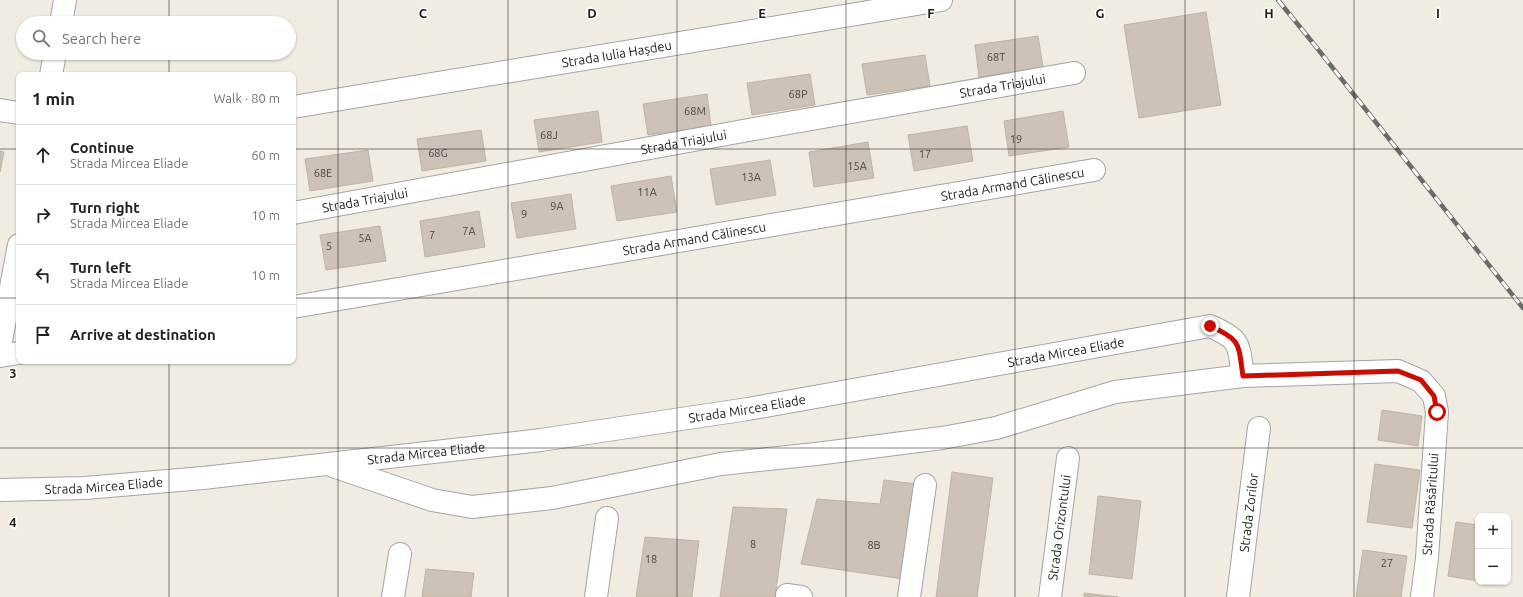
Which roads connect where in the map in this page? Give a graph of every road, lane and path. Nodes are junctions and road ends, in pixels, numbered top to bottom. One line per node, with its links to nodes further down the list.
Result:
1 (65, 0): 3 (street)
2 (941, 0): 7 (street, Strada Iulia Hașdeu)
3 (62, 16)
4 (54, 60): 5 (street)
5 (52, 72)
6 (1074, 73): 11 (street, Strada Triajului)
7 (296, 107)
8 (0, 110): 9 (street)
9 (16, 113)
10 (1094, 170): 13 (street, Strada Armand Călinescu)
11 (296, 212)
12 (13, 264): 14 (street)
13 (296, 306)
14 (0, 346)
15 (16, 353): 16 (street)
16 (0, 356)
17 (1243, 376): 20 (street); 20 (street, Strada Mircea Eliade); 32 (street, Strada Răsăritului)
18 (1259, 428): 31 (street, Strada Zorilor)
19 (1068, 458): 30 (street, Strada Orizontului)
20 (329, 464): 22 (street, Strada Mircea Eliade)
21 (925, 485): 29 (street)
22 (0, 490)
23 (607, 518): 26 (street)
24 (400, 554): 25 (street)
25 (393, 597)
26 (596, 597)
27 (787, 597): 28 (street)
28 (801, 597)
29 (909, 597)
30 (1050, 597)
31 (1238, 597)
32 (1422, 597)

